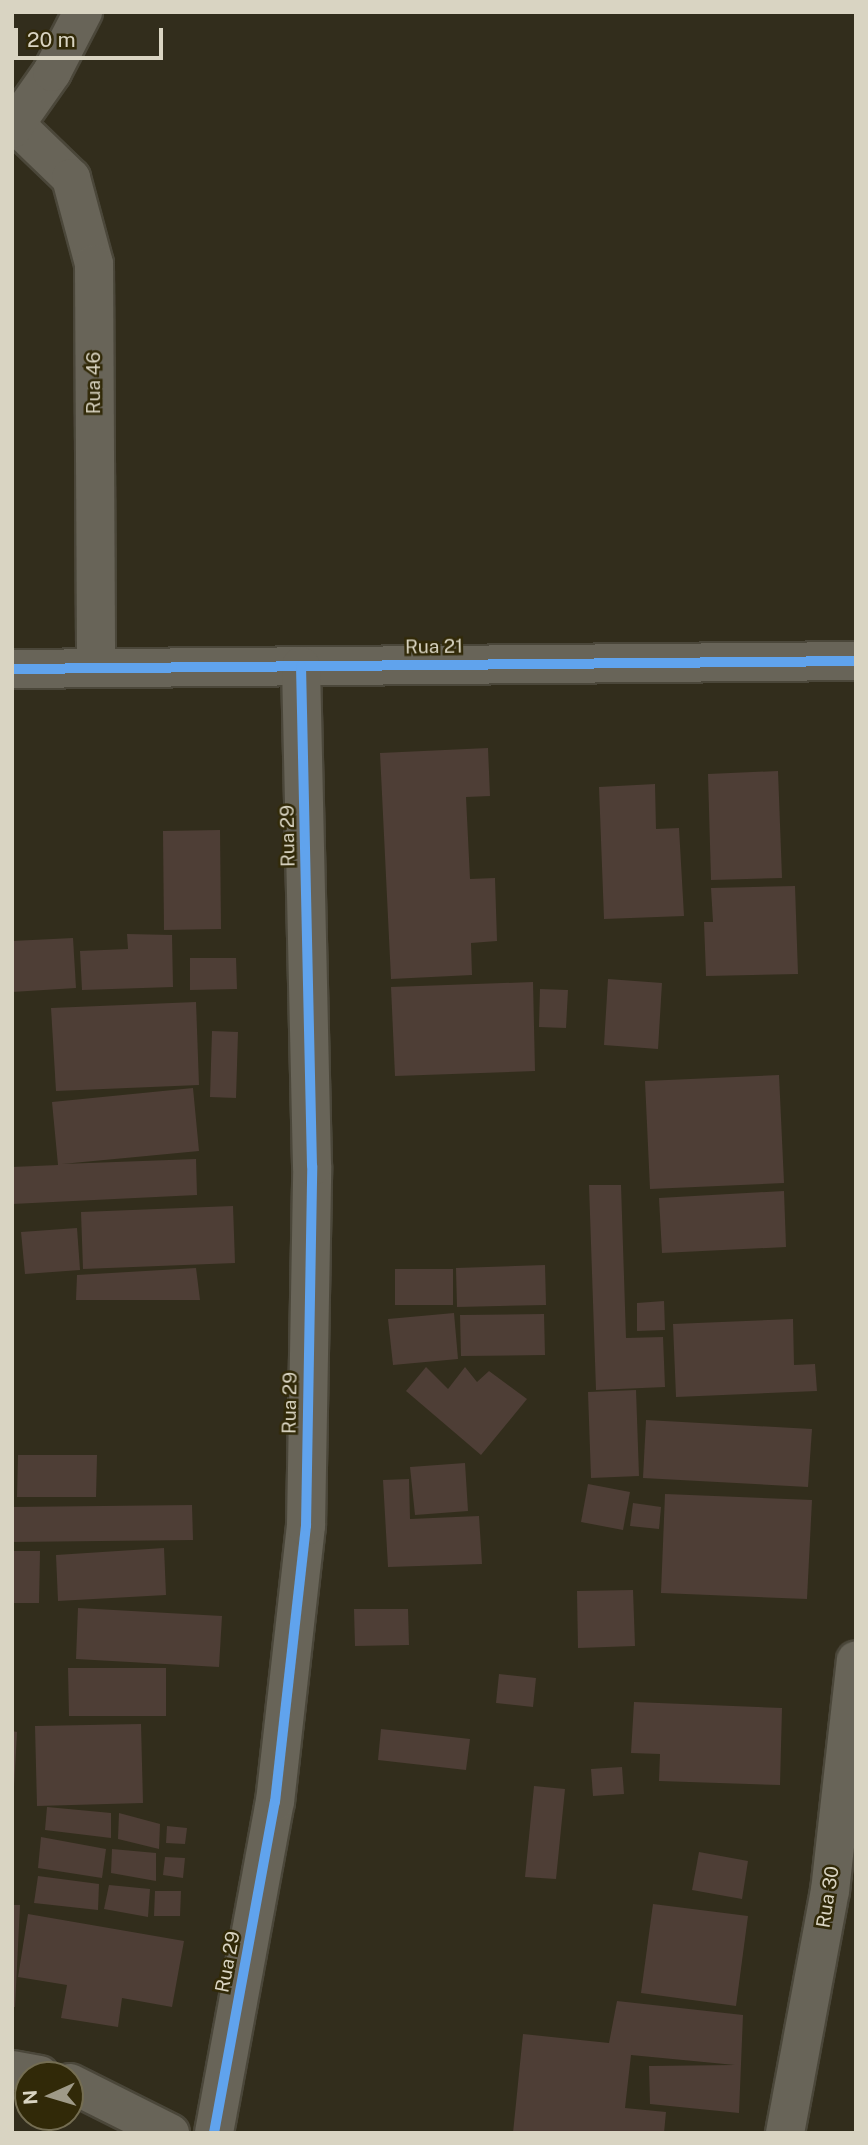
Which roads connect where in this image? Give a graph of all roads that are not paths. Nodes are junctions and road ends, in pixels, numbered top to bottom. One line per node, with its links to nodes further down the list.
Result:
1 (83, 12): 2 (street)
2 (14, 127): 6 (street, Rua 46)
3 (856, 661): 4 (street, Rua 21)
4 (301, 666): 6 (street, Rua 21); 10 (street, Rua 29)
5 (12, 668): 6 (street, Rua 21)
6 (96, 668)
7 (856, 1660): 11 (street, Rua 30)
8 (84, 2090): 9 (street)
9 (170, 2133)
10 (214, 2133)
11 (785, 2133)

